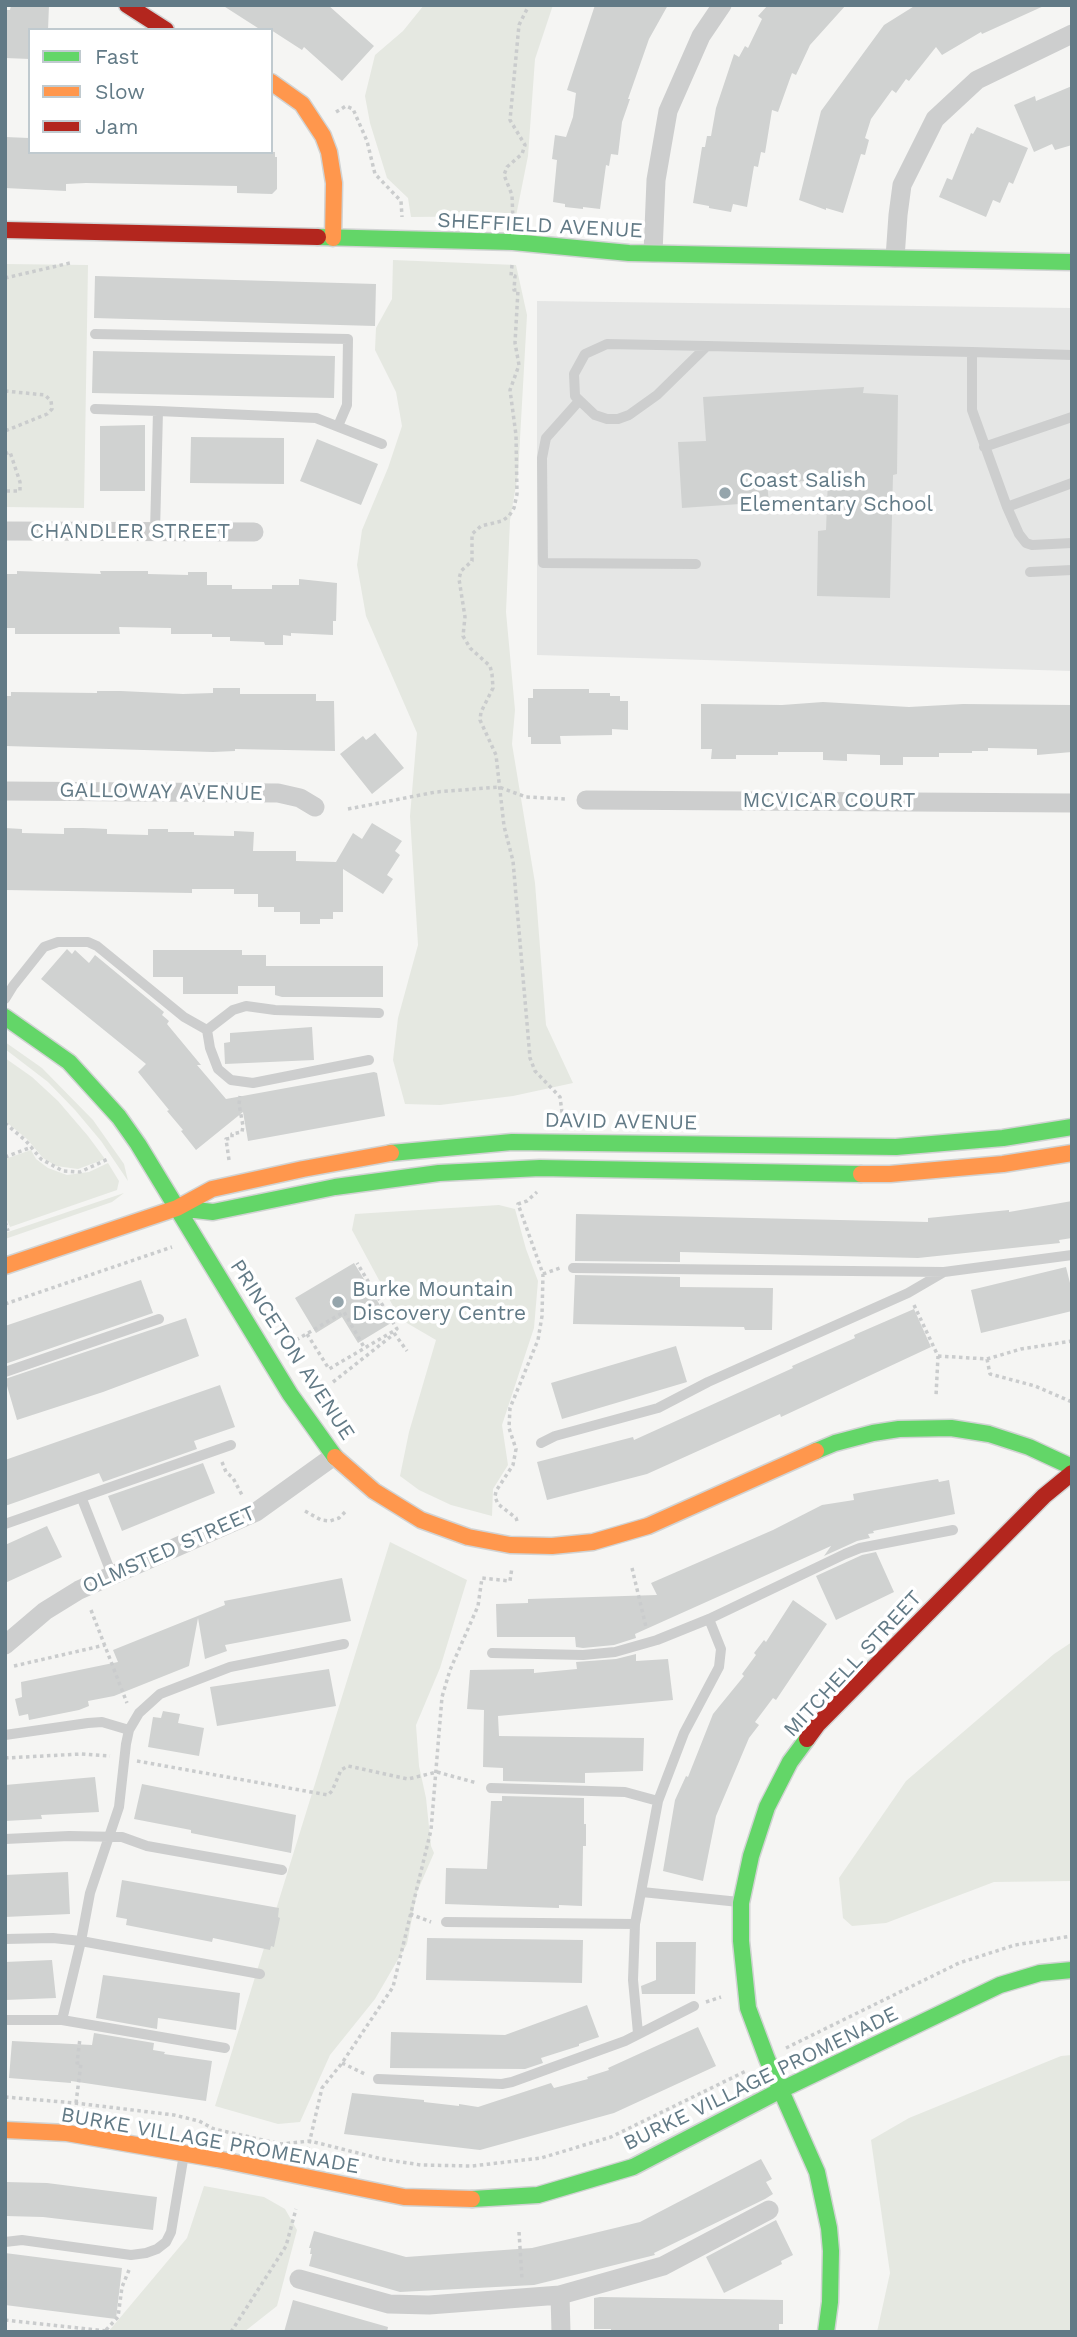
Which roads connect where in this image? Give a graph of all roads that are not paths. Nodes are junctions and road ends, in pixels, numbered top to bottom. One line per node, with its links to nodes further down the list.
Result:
1 (127, 5): 3 (street)
2 (722, 5): 8 (street)
3 (163, 28)
4 (1072, 34): 9 (street)
5 (273, 83): 7 (street)
6 (5, 230): 7 (street, SHEFFIELD AVENUE)
7 (333, 238): 8 (street, SHEFFIELD AVENUE)
8 (653, 253): 9 (street, SHEFFIELD AVENUE)
9 (895, 258): 10 (street, SHEFFIELD AVENUE)
10 (1072, 262)
11 (95, 334): 19 (lane)
12 (707, 346): 13 (lane); 15 (lane); 15 (lane)
13 (972, 352): 14 (lane); 21 (lane)
14 (1072, 355)
15 (579, 401): 28 (lane)
16 (95, 410): 17 (lane)
17 (158, 411): 19 (lane); 25 (lane)
18 (1072, 417): 21 (lane)
19 (338, 426): 20 (lane)
20 (382, 444)
21 (984, 447): 23 (lane)
22 (1072, 483): 23 (lane)
23 (1007, 507): 27 (lane)
24 (5, 531): 25 (street, CHANDLER STREET)
25 (155, 532): 26 (street, CHANDLER STREET)
26 (254, 532)
27 (1072, 543)
28 (696, 564)
29 (1072, 570): 30 (lane)
30 (1030, 572)
31 (5, 791): 34 (street, GALLOWAY AVENUE)
32 (586, 800): 33 (street, MCVICAR COURT)
33 (1072, 803)
34 (314, 807)
35 (5, 999): 38 (lane)
36 (379, 1013): 38 (lane)
37 (5, 1017): 42 (street, PRINCETON AVENUE)
38 (207, 1030): 39 (lane)
39 (369, 1060)
40 (1072, 1127): 42 (street, DAVID AVENUE)
41 (1072, 1153): 42 (street, DAVID AVENUE)
42 (177, 1208): 44 (street, DAVID AVENUE); 51 (street, PRINCETON AVENUE)
43 (1072, 1255): 46 (lane)
44 (5, 1266)
45 (572, 1268): 46 (lane)
46 (944, 1272): 49 (lane)
47 (159, 1319): 48 (lane)
48 (5, 1371)
49 (541, 1443)
50 (231, 1445): 54 (lane)
51 (334, 1456): 52 (street, PRINCETON AVENUE); 57 (street, OLMSTED STREET)
52 (1072, 1467)
53 (1072, 1473): 70 (street, MITCHELL STREET)
54 (82, 1499): 55 (lane); 57 (lane)
55 (5, 1524)
56 (953, 1530): 58 (lane)
57 (112, 1575): 60 (street, OLMSTED STREET)
58 (709, 1619): 61 (lane); 65 (lane)
59 (344, 1644): 62 (lane)
60 (5, 1645)
61 (492, 1653)
62 (129, 1730): 63 (lane); 66 (lane)
63 (5, 1735)
64 (491, 1788): 65 (lane)
65 (658, 1801): 69 (lane)
66 (110, 1837): 67 (lane); 68 (lane); 74 (lane)
67 (5, 1839)
68 (282, 1870)
69 (642, 1892): 70 (lane); 72 (lane)
70 (741, 1903): 83 (street, MITCHELL STREET)
71 (446, 1922): 72 (lane)
72 (635, 1924): 80 (lane)
73 (5, 1939): 74 (lane)
74 (81, 1941): 76 (lane); 79 (lane)
75 (1072, 1970): 83 (street, BURKE VILLAGE PROMENADE)
76 (260, 1974)
77 (694, 2006): 80 (lane)
78 (5, 2020): 79 (lane)
79 (62, 2020): 81 (lane)
80 (638, 2033): 82 (lane)
81 (225, 2048)
82 (378, 2079)
83 (781, 2090): 85 (street, BURKE VILLAGE PROMENADE); 91 (street, MITCHELL STREET)
84 (5, 2130): 85 (street, BURKE VILLAGE PROMENADE)
85 (184, 2153): 87 (lane)
86 (769, 2210): 89 (street)
87 (5, 2242)
88 (299, 2279): 89 (street)
89 (560, 2295): 90 (street)
90 (561, 2332)
91 (826, 2332)

